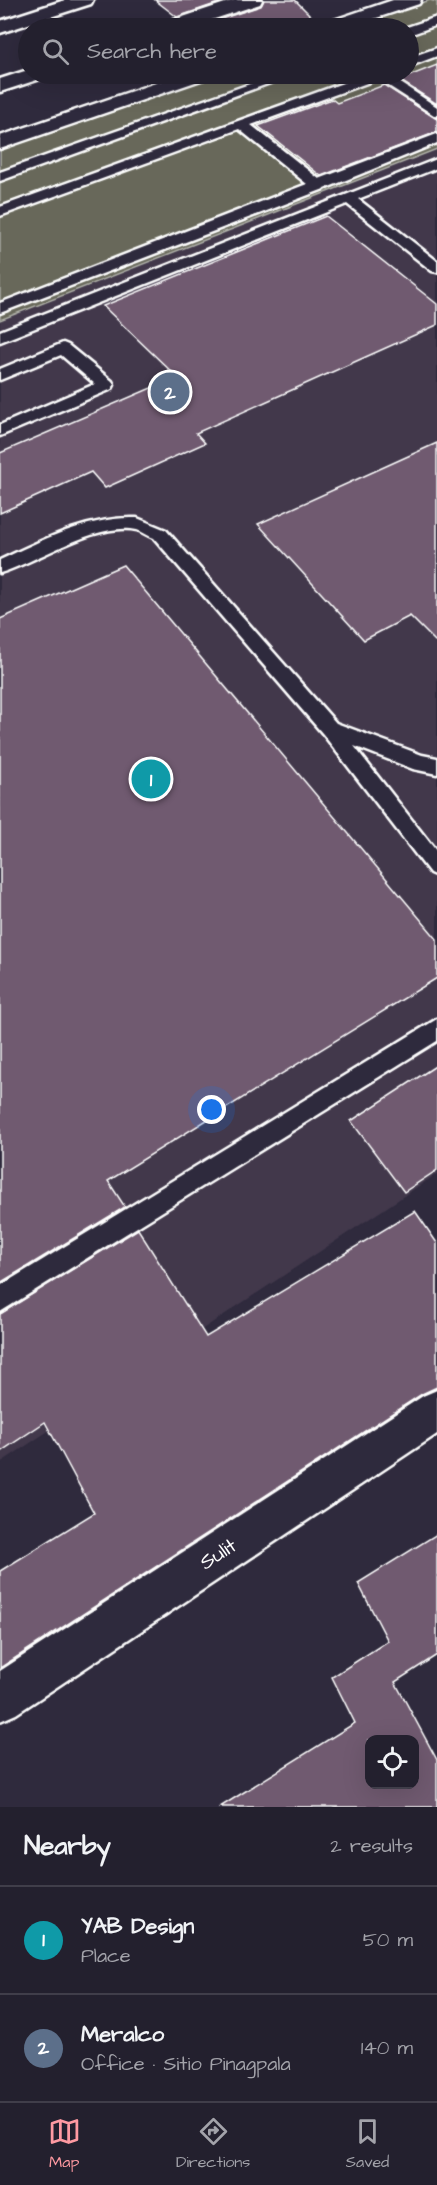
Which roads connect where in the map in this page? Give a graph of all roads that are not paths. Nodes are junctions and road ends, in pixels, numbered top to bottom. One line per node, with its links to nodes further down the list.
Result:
1 (84, 0): 4 (street)
2 (253, 0): 5 (street)
3 (412, 0): 6 (street)
4 (28, 18)
5 (199, 18)
6 (359, 18)
7 (18, 21): 9 (street)
8 (437, 21): 10 (lane)
9 (0, 27)
10 (419, 27)
11 (437, 52): 12 (lane)
12 (419, 59)
13 (18, 80): 18 (street)
14 (171, 84): 22 (street)
15 (261, 84): 24 (lane)
16 (352, 84): 20 (lane)
17 (394, 84): 19 (lane)
18 (0, 86)
19 (437, 113)
20 (242, 125): 25 (lane); 27 (lane)
21 (437, 138): 25 (lane)
22 (0, 143)
23 (437, 162): 26 (lane)
24 (0, 177)
25 (319, 186): 29 (lane)
26 (348, 198): 28 (lane); 30 (lane)
27 (0, 212)
28 (437, 267)
29 (0, 308)
30 (0, 337)
31 (0, 375): 32 (lane)
32 (0, 431)
33 (0, 567): 34 (lane)
34 (329, 728): 35 (lane); 36 (lane)
35 (437, 766)
36 (437, 867)
37 (437, 1029): 38 (lane)
38 (0, 1300)
39 (437, 1410): 40 (street, Sulit)
40 (0, 1698)

